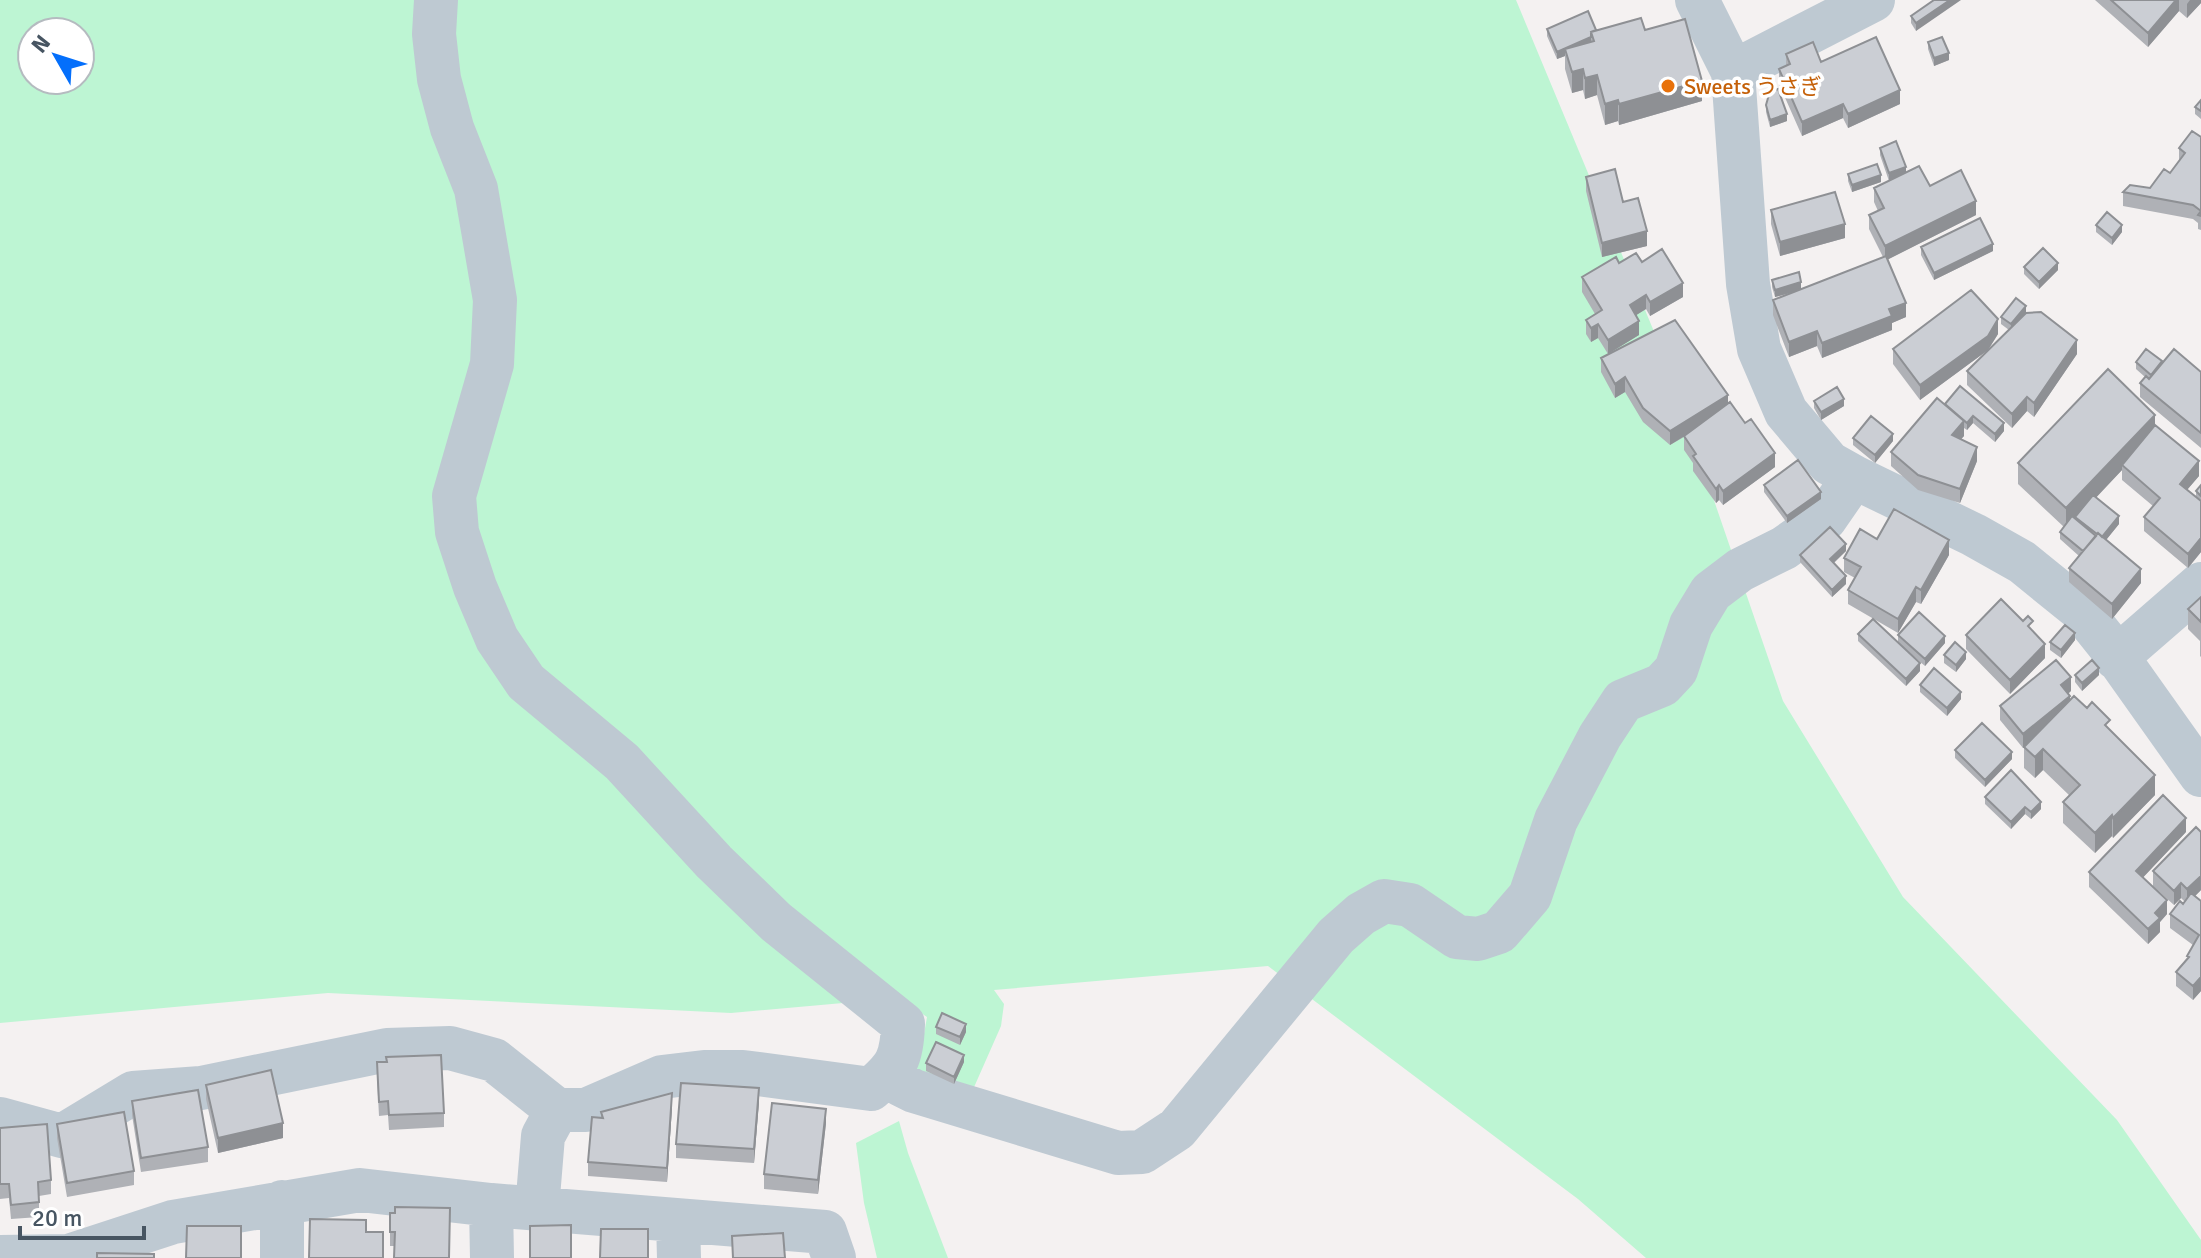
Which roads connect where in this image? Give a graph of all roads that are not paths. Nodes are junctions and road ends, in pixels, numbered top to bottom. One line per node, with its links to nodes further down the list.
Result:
1 (436, 0): 9 (street)
2 (1697, 0): 4 (street)
3 (1873, 0): 4 (street)
4 (1733, 72): 5 (street)
5 (1854, 477): 7 (street); 9 (street)
6 (2201, 584): 7 (street)
7 (2116, 658): 8 (street)
8 (2201, 775)
9 (890, 1073): 10 (street)
10 (557, 1110): 11 (street); 14 (street)
11 (0, 1119)
12 (282, 1202): 13 (street); 17 (street); 18 (street)
13 (491, 1205): 14 (street); 19 (street)
14 (537, 1209): 15 (street)
15 (679, 1240): 20 (street)
16 (0, 1257): 17 (street)
17 (69, 1257)
18 (282, 1258)
19 (492, 1258)
20 (834, 1258)

